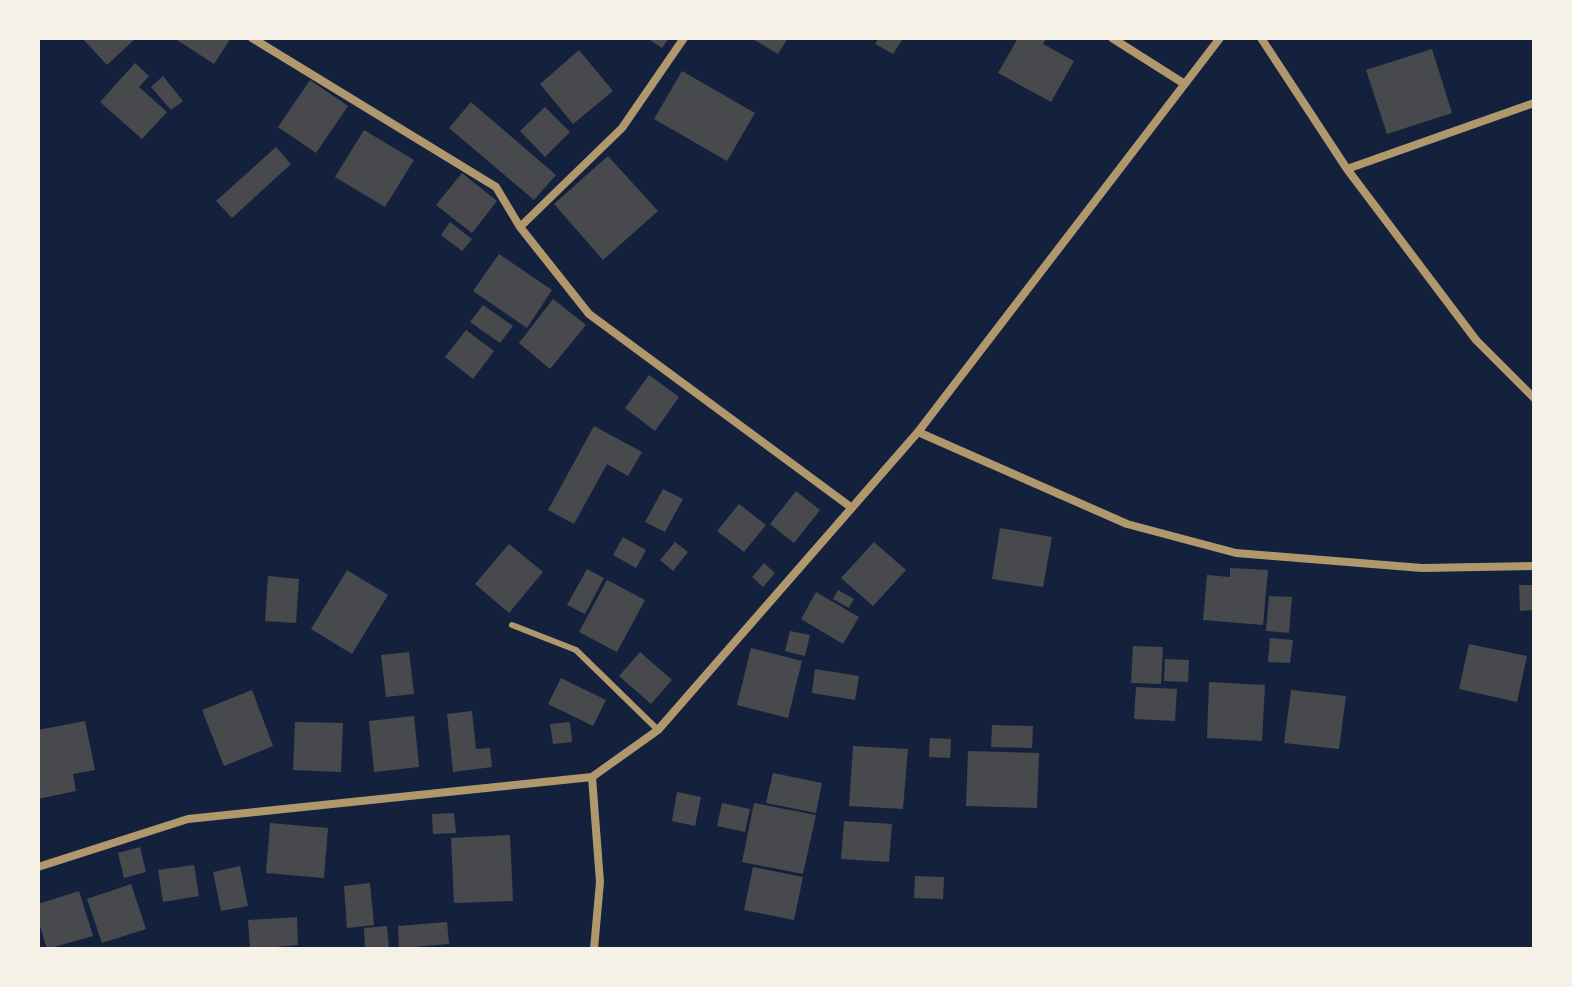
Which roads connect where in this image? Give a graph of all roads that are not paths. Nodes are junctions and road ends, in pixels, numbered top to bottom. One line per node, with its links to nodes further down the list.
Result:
1 (252, 38): 9 (street)
2 (684, 38): 9 (street)
3 (1112, 38): 6 (street)
4 (1220, 38): 6 (street)
5 (1261, 38): 8 (street)
6 (1183, 83): 11 (street)
7 (1534, 103): 8 (street)
8 (1347, 169): 10 (street)
9 (520, 227): 12 (street)
10 (1534, 398)
11 (918, 432): 12 (street); 13 (street)
12 (852, 508): 15 (street)
13 (1534, 566)
14 (512, 625): 15 (lane)
15 (658, 730): 16 (street)
16 (592, 777): 17 (street); 18 (street)
17 (38, 867)
18 (594, 949)

